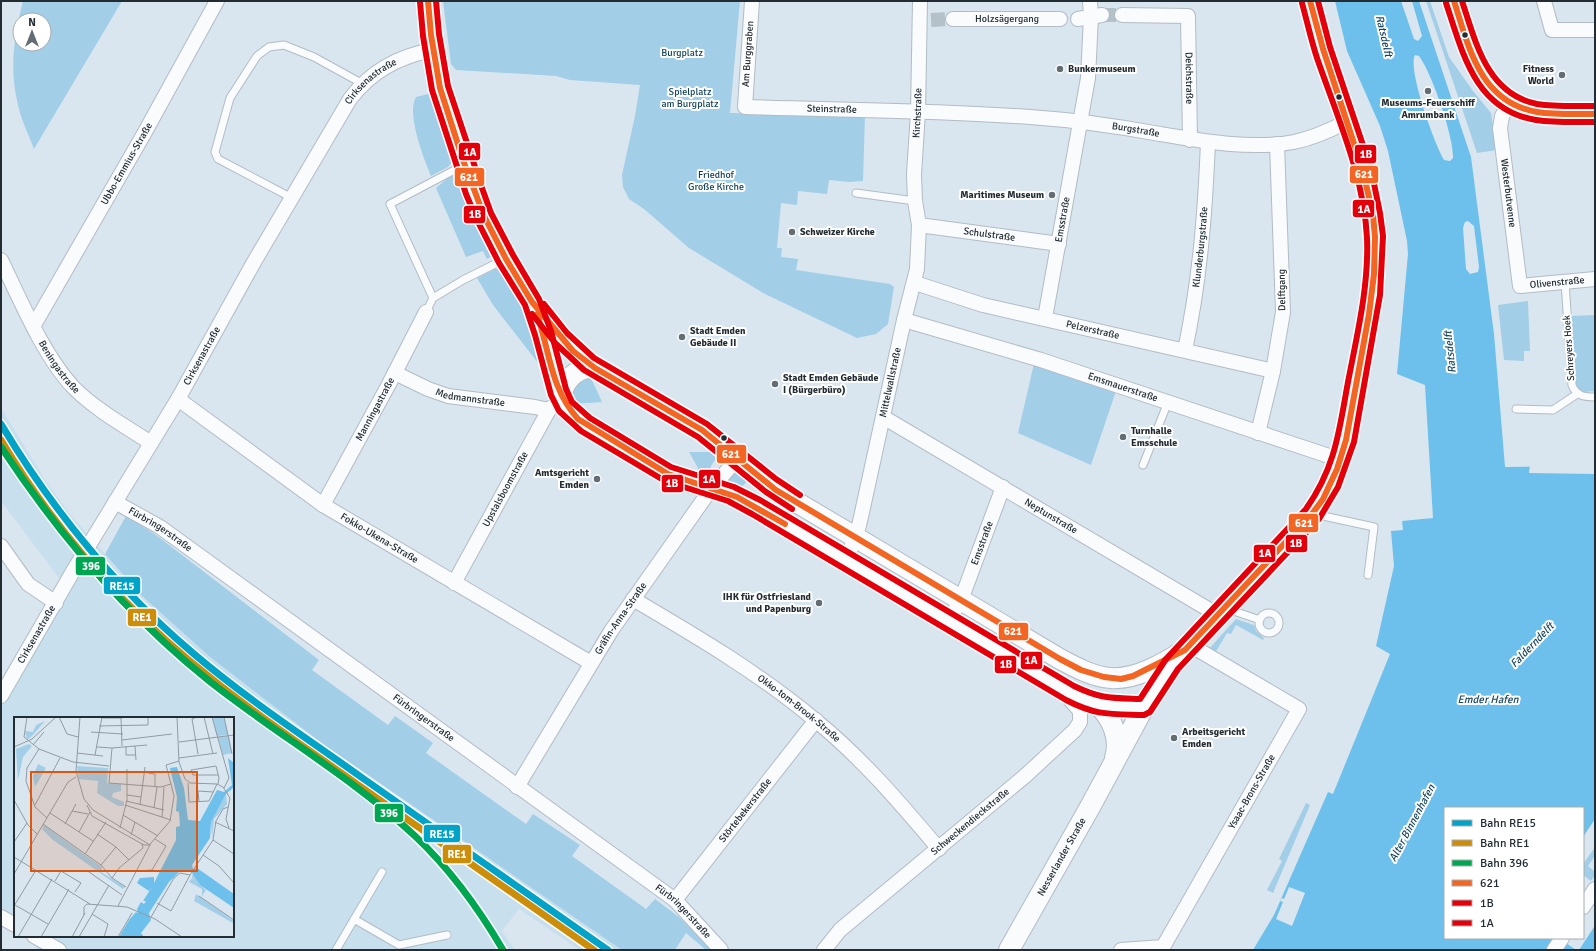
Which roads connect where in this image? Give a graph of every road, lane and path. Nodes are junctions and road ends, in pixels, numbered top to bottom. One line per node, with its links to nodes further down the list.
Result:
1 (217, 1): 41 (street, Ubbo-Emmius-Straße)
2 (428, 1): 13 (street)
3 (752, 1): 16 (street, Am Burggraben)
4 (920, 1): 17 (street, Kirchstraße)
5 (1090, 1): 19 (street, Emsstraße)
6 (1310, 1): 20 (street, Nesserlander Straße)
7 (1454, 1): 15 (street)
8 (1544, 1): 12 (street)
9 (1122, 15): 21 (street, Deichstraße)
10 (953, 19): 11 (street, Holzsägergang)
11 (1060, 19)
12 (1595, 30)
13 (433, 50): 14 (street, Cirksenastraße); 24 (street)
14 (362, 84): 26 (street, Cirksenastraße); 26 (lane)
15 (1510, 103): 18 (street); 35 (street, Westerbutvenne)
16 (745, 107): 17 (street, Steinstraße)
17 (918, 112): 19 (street, Burgstraße); 27 (street, Kirchstraße)
18 (1595, 114)
19 (1080, 121): 21 (street, Burgstraße); 29 (street, Emsstraße)
20 (1348, 121): 23 (street, Burgstraße); 56 (street, Nesserlander Straße)
21 (1190, 140): 22 (street, Burgstraße)
22 (1208, 142): 23 (street, Burgstraße); 42 (street, Klunderburgstraße)
23 (1277, 144): 44 (street, Delftgang)
24 (464, 165): 30 (street); 36 (lane)
25 (856, 193): 27 (lane)
26 (292, 198): 48 (street, Cirksenastraße)
27 (915, 201): 28 (street, Kirchstraße)
28 (919, 225): 29 (street, Schulstraße); 34 (street, Mittelwallstraße)
29 (1059, 244): 39 (street, Emsstraße)
30 (506, 259): 36 (lane); 37 (street)
31 (1, 260): 41 (street, Beningastraße)
32 (1595, 279): 33 (street, Olivenstraße)
33 (1565, 282): 35 (street, Olivenstraße); 46 (lane, Schreyers Hoek)
34 (915, 283): 39 (street, Pelzerstraße); 40 (street, Mittelwallstraße)
35 (1520, 286)
36 (434, 298): 38 (lane)
37 (532, 302): 43 (street); 50 (street)
38 (426, 312): 45 (street, Manningastraße)
39 (1045, 318): 42 (street, Pelzerstraße)
40 (904, 320): 49 (street, Emsmauerstraße); 52 (street, Mittelwallstraße)
41 (34, 325): 54 (street, Beningastraße)
42 (1185, 350): 44 (street, Pelzerstraße)
43 (595, 368): 50 (street); 55 (street)
44 (1273, 371): 53 (street, Delftgang)
45 (395, 373): 50 (street, Medmannstraße); 61 (street, Manningastraße)
46 (1577, 394): 47 (lane, Schreyers Hoek); 51 (lane)
47 (1595, 397)
48 (178, 399): 54 (street, Cirksenastraße); 61 (street, Fokko-Ukena-Straße)
49 (1168, 402): 53 (street, Emsmauerstraße); 57 (lane)
50 (556, 406): 59 (street); 67 (street, Upstalsboomstraße)
51 (1516, 409)
52 (883, 417): 58 (street, Neptunstraße); 63 (street, Mittelwallstraße)
53 (1258, 433): 56 (street, Emsmauerstraße)
54 (151, 443): 60 (street, Cirksenastraße)
55 (738, 458): 59 (street, Gräfin-Anna-Straße); 63 (street)
56 (1341, 460): 62 (street, Nesserlander Straße)
57 (1144, 465)
58 (1003, 487): 69 (street, Emsstraße); 71 (street, Neptunstraße)
59 (711, 489): 65 (street); 68 (street, Gräfin-Anna-Straße)
60 (115, 502): 70 (street, Cirksenastraße); 83 (street, Fürbringerstraße)
61 (323, 505): 67 (street, Fokko-Ukena-Straße)
62 (1312, 514): 66 (lane); 71 (street, Nesserlander Straße)
63 (856, 538): 65 (street, Mittelwallstraße); 69 (street)
64 (1, 546): 70 (street)
65 (845, 560): 72 (street)
66 (1368, 575)
67 (454, 583): 75 (street, Fokko-Ukena-Straße)
68 (633, 599): 75 (street, Gräfin-Anna-Straße); 81 (street, Okko-tom-Brook-Straße)
69 (961, 600): 72 (street, Emsstraße); 76 (street)
70 (56, 602): 78 (street, Cirksenastraße)
71 (1222, 611): 73 (lane); 74 (street, Nesserlander Straße)
72 (950, 620): 77 (street)
73 (1260, 620)
74 (1187, 647): 76 (street); 80 (street, Nesserlander Straße); 100 (street, Ysaac-Brons-Straße)
75 (591, 663): 83 (street, Gräfin-Anna-Straße)
76 (1110, 678): 80 (street)
77 (1056, 686): 79 (street); 84 (street, Schweckendieckstraße)
78 (1, 696)
79 (1098, 705): 80 (street); 82 (street)
80 (1144, 707): 82 (street, Nesserlander Straße)
81 (816, 720): 84 (street, Okko-tom-Brook-Straße); 87 (street, Störtebekerstraße)
82 (1114, 764): 99 (street, Nesserlander Straße)
83 (517, 787): 87 (street, Fürbringerstraße)
84 (940, 849): 98 (street, Schweckendieckstraße)
85 (382, 872): 90 (lane)
86 (1595, 889): 88 (street)
87 (675, 900): 97 (street, Fürbringerstraße)
88 (1584, 906)
89 (1, 917): 91 (street)
90 (354, 919): 92 (lane); 96 (lane)
91 (14, 924)
92 (447, 935)
93 (1561, 939): 101 (street)
94 (37, 942): 95 (street)
95 (59, 950)
96 (336, 950)
97 (721, 950)
98 (824, 950)
99 (1009, 950)
100 (1121, 950)
101 (1554, 950)

